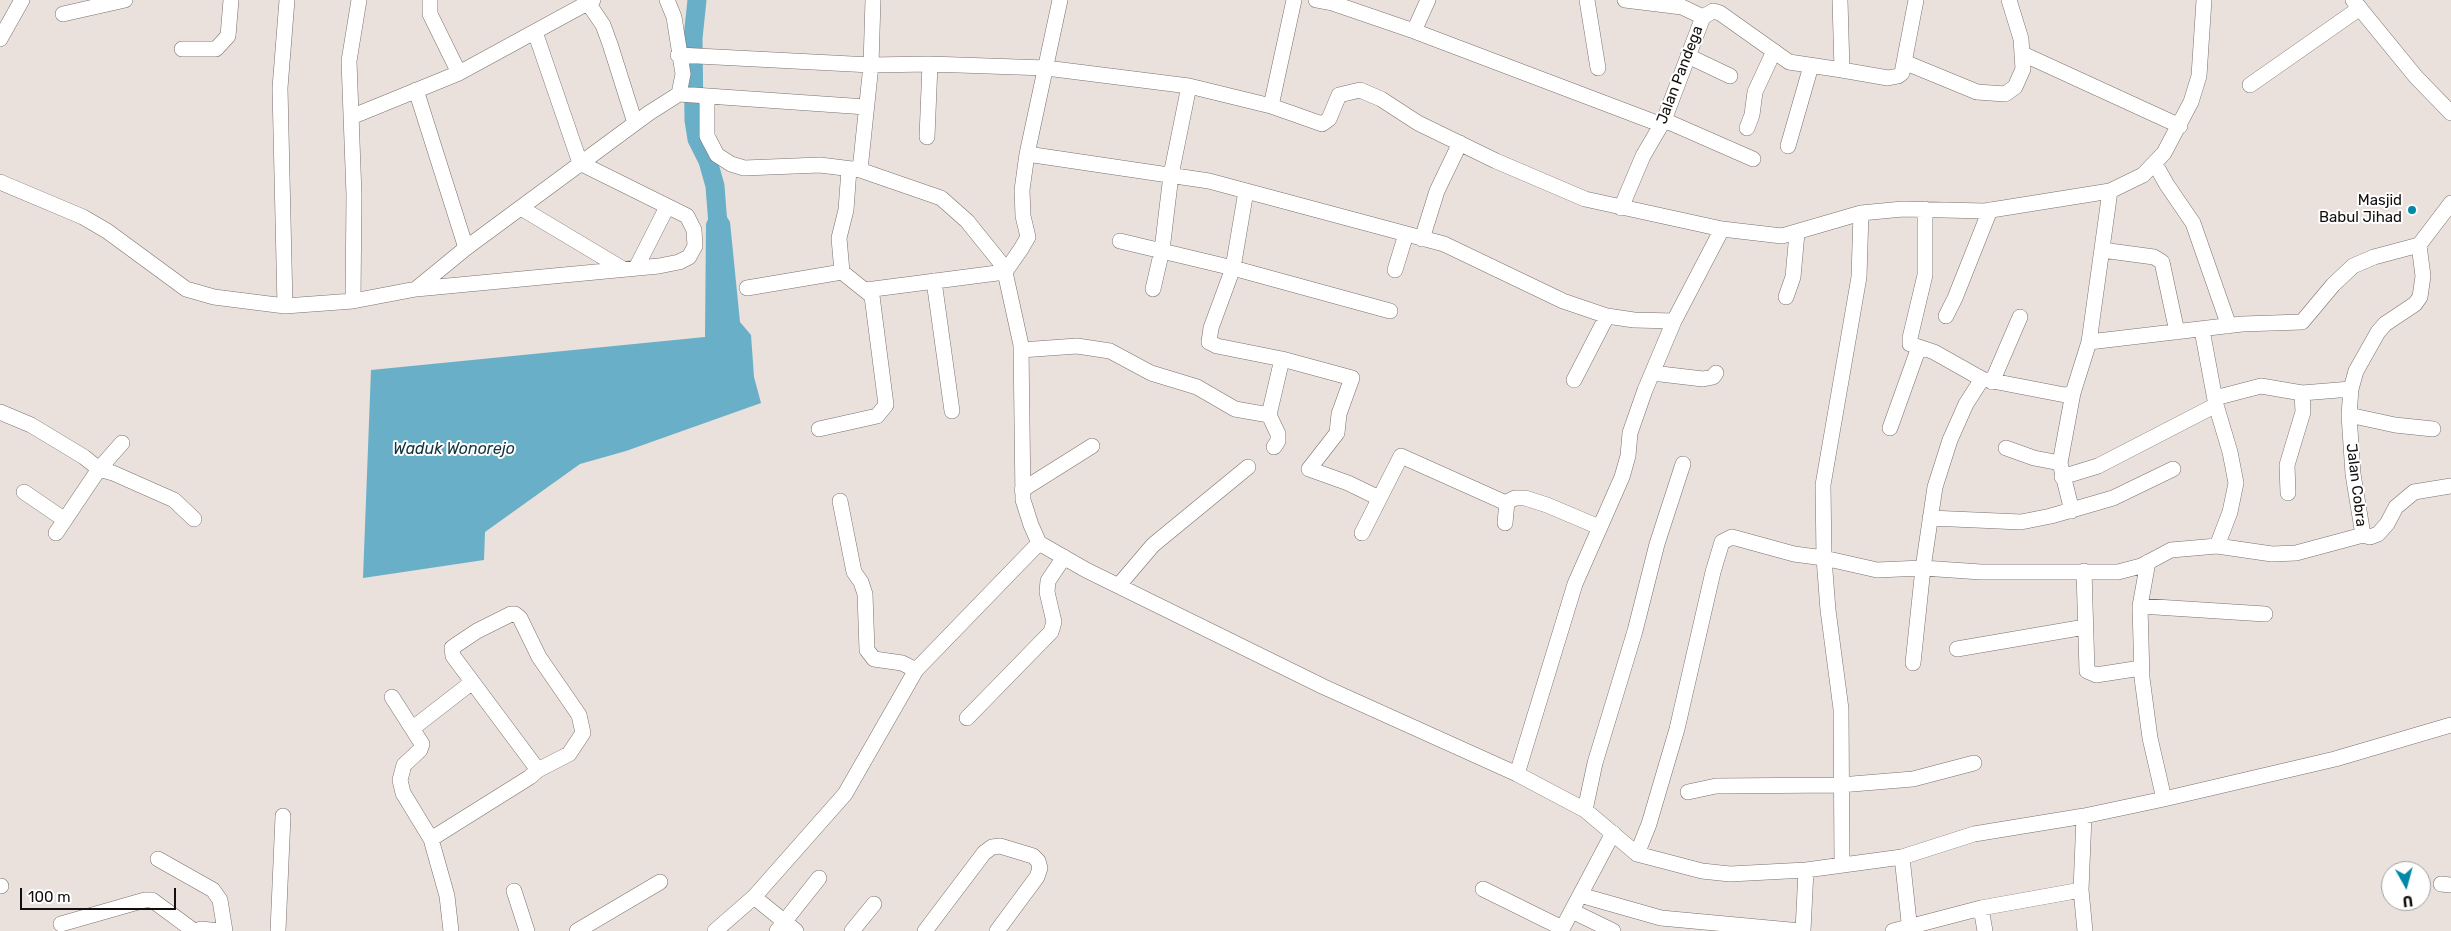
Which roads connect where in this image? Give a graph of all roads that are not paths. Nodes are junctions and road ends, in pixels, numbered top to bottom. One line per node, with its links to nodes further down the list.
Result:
1 (22, 0): 26 (street)
2 (125, 0): 22 (street)
3 (231, 0): 27 (street)
4 (288, 0): 94 (street)
5 (359, 0): 49 (street)
6 (430, 0): 39 (street)
7 (667, 0): 30 (street)
8 (873, 0): 34 (street)
9 (1060, 0): 36 (street)
10 (1294, 0): 46 (street)
11 (1316, 0): 24 (street)
12 (1428, 0): 24 (street)
13 (1587, 0): 37 (street)
14 (1625, 0): 20 (street, Jalan Pandega)
15 (1840, 0): 38 (street)
16 (1916, 0): 32 (street)
17 (2009, 0): 29 (street)
18 (2204, 0): 52 (street)
19 (590, 2): 25 (street); 51 (street)
20 (1682, 4): 23 (street, Jalan Pandega)
21 (2357, 4): 41 (street); 48 (street)
22 (62, 14)
23 (1703, 17): 28 (street); 31 (street, Jalan Pandega)
24 (1414, 31): 50 (street)
25 (535, 32): 39 (street); 59 (street)
26 (0, 39)
27 (182, 49)
28 (1774, 51): 35 (street); 53 (street)
29 (2023, 54): 32 (street); 52 (street)
30 (679, 55): 34 (street); 44 (street)
31 (1688, 56): 40 (street); 50 (street, Jalan Pandega)
32 (1904, 62): 38 (street)
33 (930, 64): 34 (street); 36 (street); 54 (street)
34 (871, 65): 47 (street)
35 (1811, 66): 38 (street); 56 (street)
36 (1046, 68): 42 (street); 57 (street)
37 (1598, 68)
38 (1842, 70)
39 (459, 73): 43 (street)
40 (1730, 76)
41 (2250, 85)
42 (1189, 86): 46 (street); 62 (street)
43 (416, 90): 49 (street); 79 (street)
44 (680, 95): 45 (street); 51 (street)
45 (705, 96): 47 (street); 61 (street)
46 (1271, 106): 55 (street)
47 (866, 107): 61 (street)
48 (2451, 113)
49 (351, 117): 93 (street)
50 (1663, 122): 58 (street); 69 (street, Jalan Pandega)
51 (635, 123): 59 (street)
52 (2180, 126): 60 (street)
53 (1747, 128)
54 (927, 137)
55 (1460, 143): 69 (street); 76 (street)
56 (1788, 146)
57 (1027, 154): 62 (street); 86 (street)
58 (1753, 159)
59 (580, 163): 67 (street); 68 (street)
60 (2155, 164): 65 (street); 100 (street)
61 (855, 169): 85 (street); 86 (street)
62 (1171, 175): 64 (street); 80 (street)
63 (0, 182): 94 (street)
64 (1246, 191): 75 (street); 83 (street)
65 (2110, 191): 71 (street); 81 (street)
66 (2451, 203): 78 (street)
67 (667, 207): 82 (street); 82 (street)
68 (521, 208): 79 (street); 82 (street)
69 (1621, 208): 73 (street)
70 (1925, 210): 71 (street); 72 (street); 104 (street)
71 (1990, 210): 97 (street)
72 (1861, 213): 74 (street); 150 (street)
73 (1722, 230): 74 (street); 99 (street)
74 (1797, 233): 92 (street)
75 (1406, 234): 76 (street); 84 (street)
76 (1422, 239): 96 (street)
77 (1120, 241): 80 (street)
78 (2419, 245): 100 (street); 111 (street, Jalan Cobra)
79 (466, 248): 89 (street)
80 (1162, 250): 83 (street); 90 (street)
81 (2102, 250): 102 (street); 103 (street)
82 (630, 268): 89 (street)
83 (1234, 268): 95 (street); 106 (street)
84 (1395, 270)
85 (842, 272): 88 (street); 91 (street)
86 (1005, 272): 87 (street); 105 (street)
87 (934, 281): 91 (street); 116 (street)
88 (747, 288)
89 (416, 289): 93 (street)
90 (1153, 289)
91 (866, 290): 120 (street)
92 (1786, 298)
93 (353, 302): 94 (street)
94 (285, 306)
95 (1390, 311)
96 (1607, 316): 99 (street); 109 (street)
97 (1946, 316)
98 (2020, 318): 110 (street)
99 (1674, 322): 108 (street)
100 (2229, 326): 101 (street)
101 (2202, 330): 102 (street); 114 (street)
102 (2177, 332): 103 (street)
103 (2088, 342): 112 (street)
104 (1919, 347): 110 (street); 119 (street)
105 (1021, 350): 117 (street); 132 (street)
106 (1282, 359): 117 (street); 135 (street)
107 (1716, 373): 108 (street)
108 (1652, 374): 143 (street)
109 (1574, 380)
110 (1987, 380): 112 (street); 139 (street)
111 (2351, 389): 113 (street); 118 (street, Jalan Cobra)
112 (2074, 393): 130 (street)
113 (2302, 393): 114 (street); 134 (street)
114 (2215, 401): 130 (street); 148 (street)
115 (0, 412): 128 (street)
116 (952, 412)
117 (1269, 415): 124 (street)
118 (2349, 415): 121 (street); 146 (street, Jalan Cobra)
119 (1890, 428)
120 (819, 429)
121 (2433, 429)
122 (122, 443): 128 (street)
123 (1092, 446): 132 (street)
124 (1274, 447)
125 (2006, 448): 130 (street)
126 (1683, 464): 173 (street)
127 (1248, 467): 154 (street)
128 (99, 469): 140 (street); 141 (street)
129 (2173, 469): 138 (street)
130 (2061, 470): 138 (street)
131 (2451, 486): 146 (street, Jalan Cobra)
132 (1022, 490): 147 (street)
133 (24, 492): 141 (street)
134 (2288, 493)
135 (1380, 498): 137 (street); 145 (street)
136 (840, 501): 161 (street)
137 (1506, 503): 142 (street); 143 (street)
138 (2072, 511): 139 (street)
139 (1930, 518): 152 (street)
140 (194, 519)
141 (65, 520): 144 (street)
142 (1505, 523)
143 (1599, 527): 169 (street)
144 (56, 533)
145 (1362, 533)
146 (2363, 535): 148 (street)
147 (1039, 543): 149 (street); 161 (street)
148 (2217, 546): 151 (street)
149 (1064, 557): 154 (street); 164 (street)
150 (1824, 558): 152 (street); 170 (street); 178 (street)
151 (2148, 562): 153 (street); 155 (street)
152 (1923, 568): 153 (street); 159 (street)
153 (2084, 571): 157 (street)
154 (1119, 585): 169 (street)
155 (2140, 606): 156 (street); 160 (street)
156 (2265, 614)
157 (2085, 627): 158 (street); 160 (street)
158 (1957, 649)
159 (1913, 663)
160 (2141, 668): 172 (street)
161 (916, 670): 189 (street)
162 (471, 683): 166 (street); 168 (street); 168 (street)
163 (392, 697): 166 (street)
164 (967, 718)
165 (2451, 725): 172 (street)
166 (413, 728): 177 (street)
167 (1974, 763): 170 (street)
168 (538, 770): 177 (street)
169 (1517, 774): 173 (street)
170 (1840, 785): 171 (street); 181 (street)
171 (1688, 792)
172 (2164, 799): 175 (street)
173 (1585, 810): 176 (street)
174 (283, 816): 201 (street)
175 (2084, 816): 179 (street); 186 (street)
176 (1613, 834): 178 (street); 188 (street)
177 (431, 839): 202 (street)
178 (1637, 854): 182 (street)
179 (1902, 858): 181 (street); 196 (street)
180 (158, 859): 200 (street)
181 (1842, 865): 182 (street)
182 (1806, 870): 210 (street)
183 (819, 878): 194 (street)
184 (660, 882): 204 (street)
185 (1483, 889): 197 (street)
186 (2082, 890): 191 (street); 213 (street)
187 (514, 891): 203 (street)
188 (1580, 895): 192 (street); 195 (street)
189 (754, 897): 194 (street); 205 (street)
190 (874, 904): 206 (street)
191 (1981, 908): 196 (street); 212 (street)
192 (1572, 911): 197 (street); 209 (street)
193 (61, 924): 198 (street)
194 (786, 928)
195 (1746, 928): 210 (street)
196 (1910, 929): 211 (street)
197 (1561, 930)
198 (194, 931): 199 (street)
199 (219, 931)
200 (224, 931)
201 (278, 931)
202 (451, 931)
203 (527, 931)
204 (577, 931)
205 (715, 931)
206 (852, 931)
207 (925, 931): 208 (street)
208 (997, 931)
209 (1613, 931)
210 (1802, 931)
211 (1893, 931)
212 (1985, 931)
213 (2085, 931)

